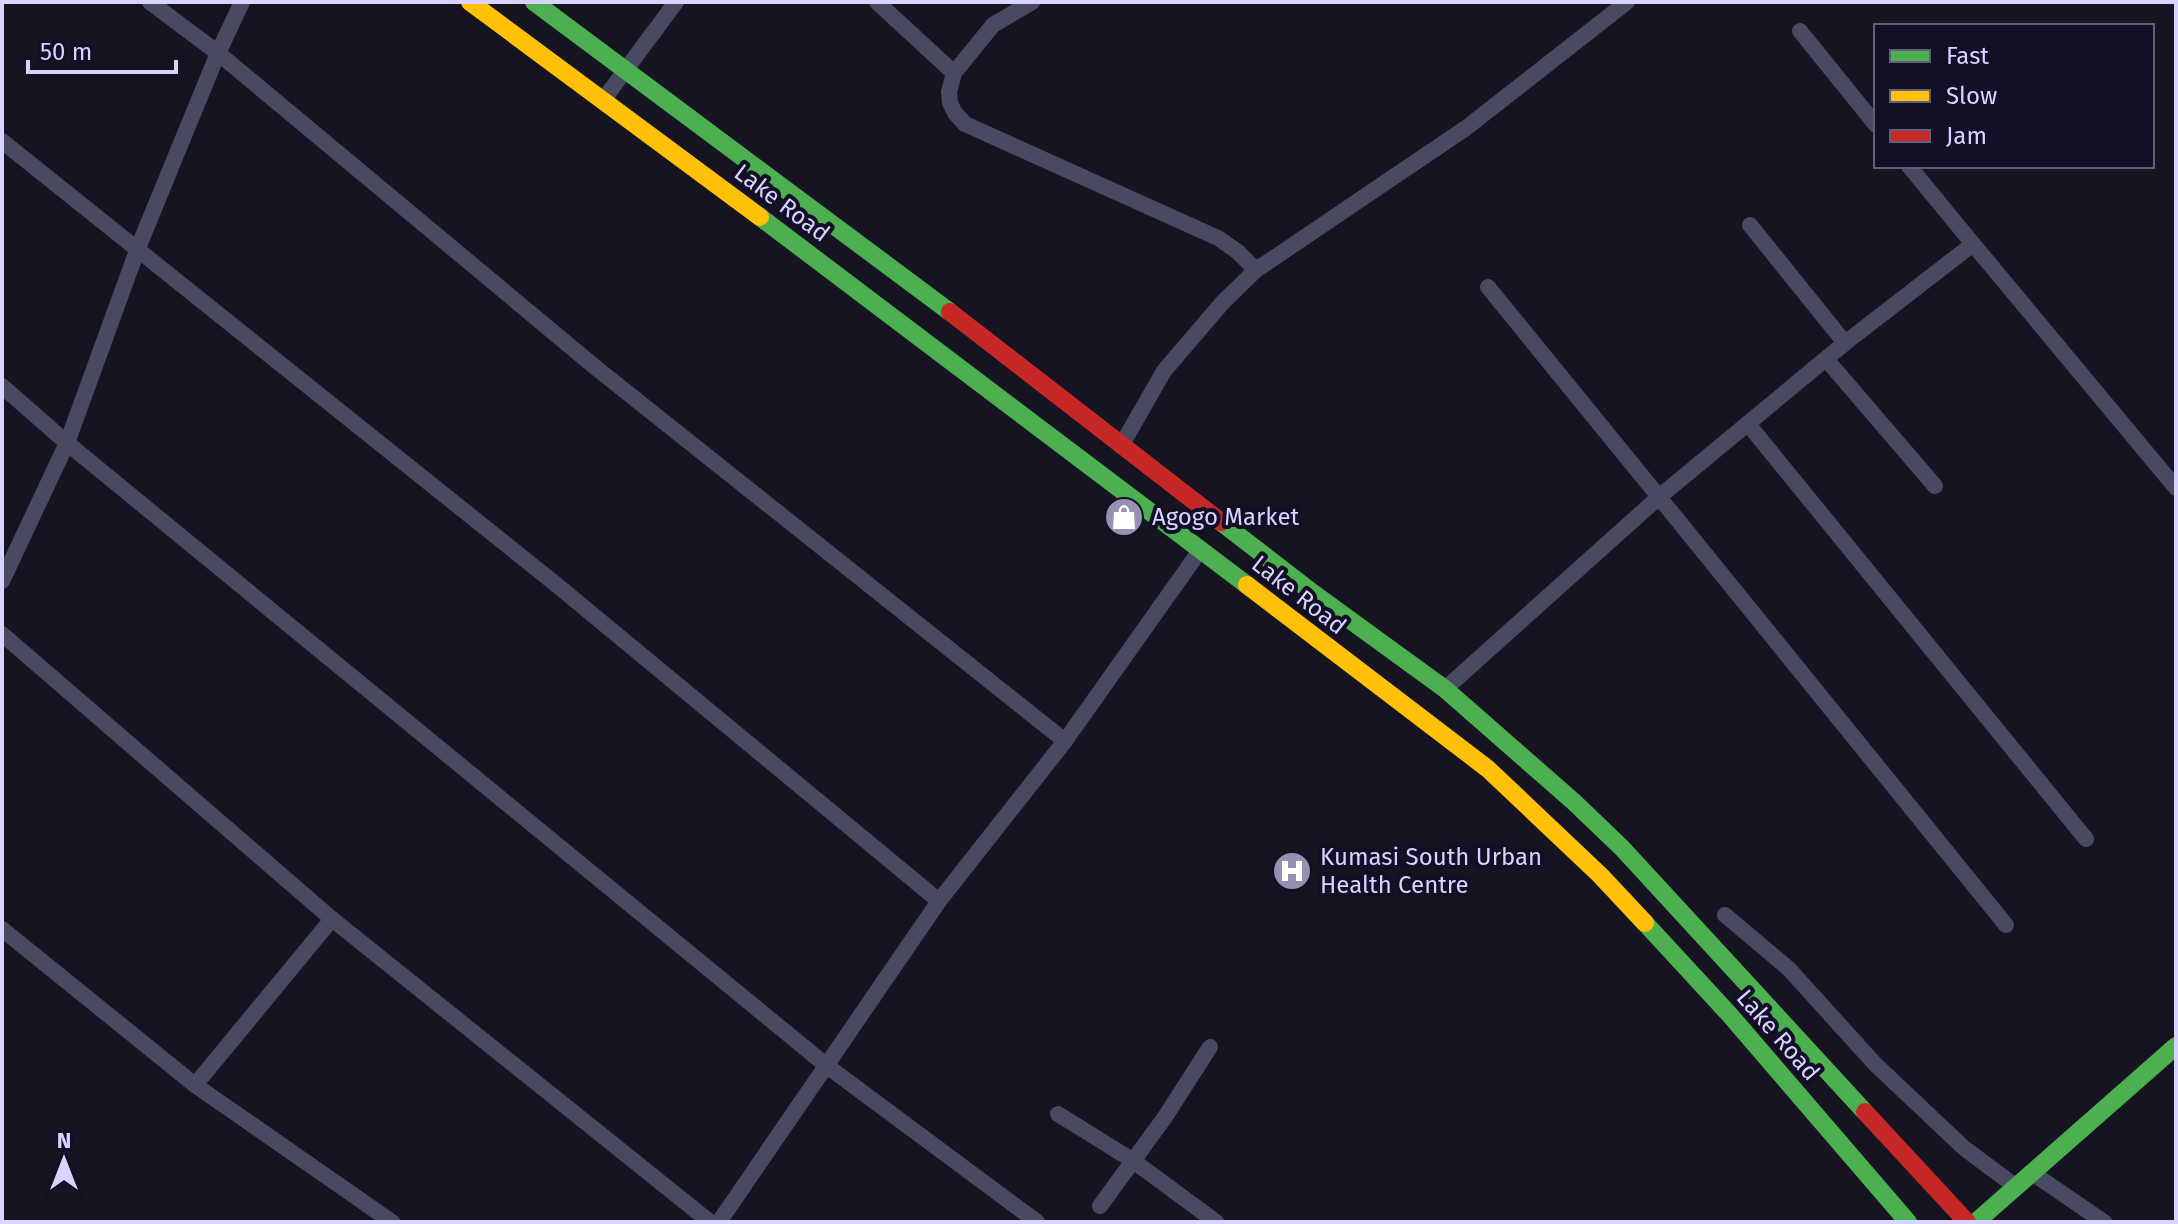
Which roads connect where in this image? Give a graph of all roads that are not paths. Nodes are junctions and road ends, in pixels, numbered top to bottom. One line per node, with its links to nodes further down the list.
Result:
1 (150, 2): 10 (street)
2 (242, 2): 10 (street)
3 (470, 2): 13 (main road, Lake Road)
4 (534, 2): 11 (main road, Lake Road)
5 (676, 2): 11 (street)
6 (877, 2): 12 (street)
7 (1032, 2): 12 (street)
8 (1627, 2): 20 (street)
9 (1800, 31): 14 (street)
10 (218, 53): 19 (street); 35 (street)
11 (627, 69): 13 (street); 27 (main road, Lake Road)
12 (954, 73): 20 (street)
13 (604, 99): 31 (main road, Lake Road)
14 (1874, 123)
15 (2, 141): 19 (street)
16 (1911, 168): 18 (street)
17 (1750, 225): 22 (street)
18 (1973, 244): 22 (street); 29 (street)
19 (138, 248): 26 (street); 37 (street)
20 (1256, 270): 27 (street)
21 (1488, 287): 30 (street)
22 (1845, 343): 23 (street)
23 (1826, 359): 25 (street); 28 (street)
24 (2, 386): 26 (street)
25 (1748, 424): 30 (street); 36 (street)
26 (67, 443): 32 (street); 44 (street)
27 (1121, 446): 34 (main road, Lake Road)
28 (1935, 486)
29 (2176, 488)
30 (1659, 497): 34 (street); 40 (street)
31 (1201, 549): 35 (street); 56 (main road, Lake Road)
32 (2, 581)
33 (2, 634): 39 (street)
34 (1445, 689): 57 (main road, Lake Road)
35 (1065, 741): 37 (street)
36 (2086, 839)
37 (939, 901): 44 (street)
38 (1725, 915): 49 (street)
39 (332, 919): 45 (street); 52 (street)
40 (2006, 925)
41 (2, 929): 45 (street)
42 (2176, 1046): 48 (main road)
43 (1210, 1047): 47 (street)
44 (827, 1066): 53 (street); 54 (street)
45 (195, 1085): 51 (street)
46 (1058, 1114): 47 (street)
47 (1132, 1160): 50 (street); 55 (street)
48 (2031, 1172): 49 (main road); 59 (street)
49 (2015, 1186): 58 (main road)
50 (1100, 1206)
51 (392, 1222)
52 (710, 1222)
53 (719, 1222)
54 (1037, 1222)
55 (1216, 1222)
56 (1908, 1222)
57 (1967, 1222)
58 (1976, 1222)
59 (2104, 1222)

